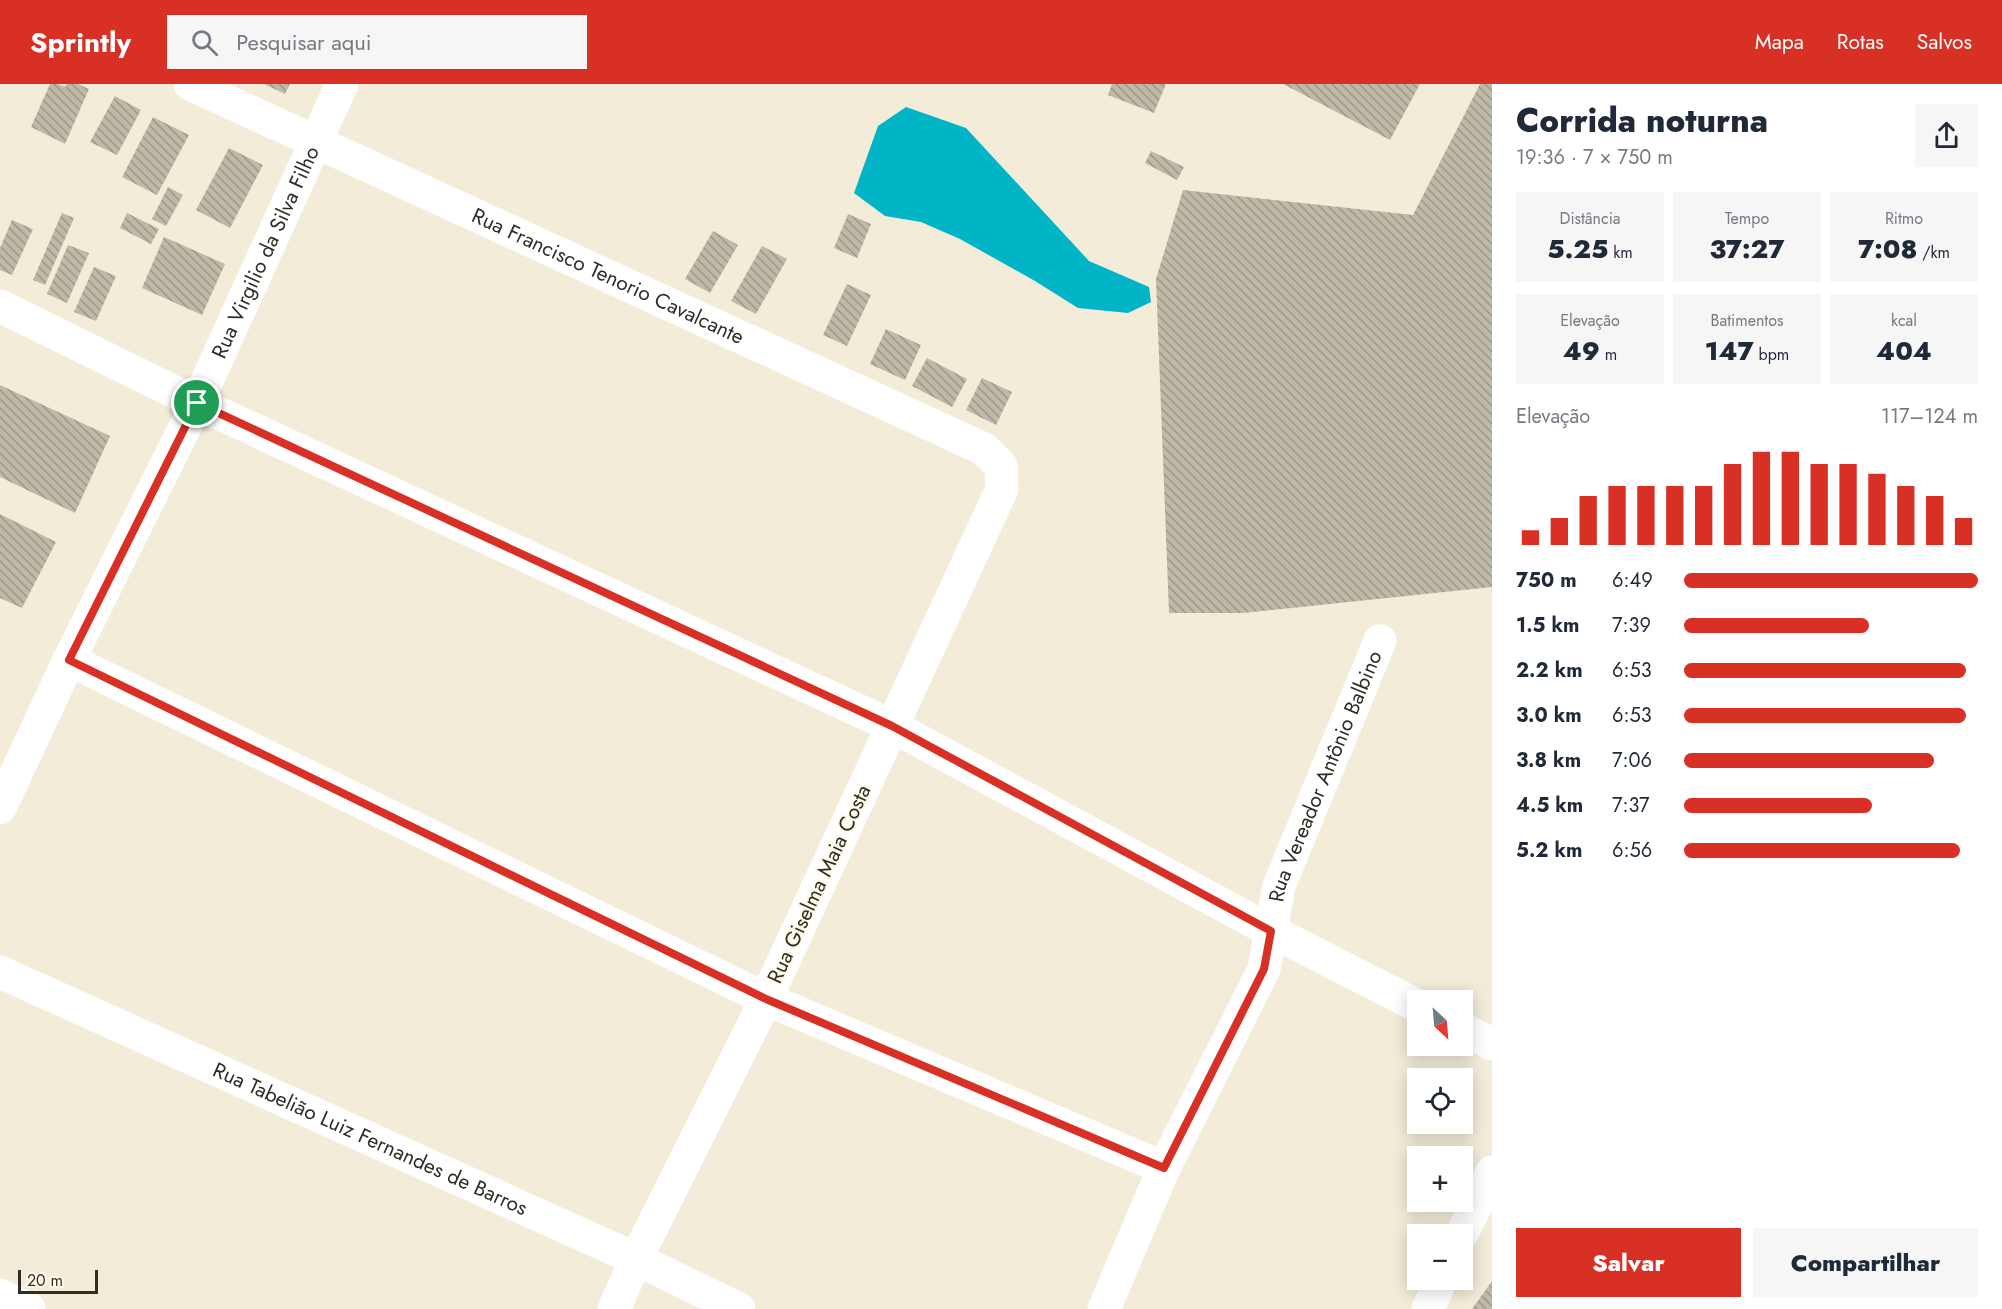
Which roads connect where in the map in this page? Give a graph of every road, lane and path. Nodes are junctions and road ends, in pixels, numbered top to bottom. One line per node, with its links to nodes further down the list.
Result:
1 (190, 84): 3 (street, Rua Francisco Tenorio Cavalcante)
2 (342, 84): 3 (street, Rua Virgilio da Silva Filho)
3 (315, 141): 5 (street, Rua Virgilio da Silva Filho); 6 (street, Rua Francisco Tenorio Cavalcante)
4 (0, 306): 5 (street)
5 (197, 403): 8 (street, Rua Virgilio da Silva Filho); 9 (street)
6 (1002, 489): 9 (street, Rua Giselma Maia Costa)
7 (1380, 641): 11 (street, Rua Vereador Antônio Balbino)
8 (69, 660): 10 (street, Rua Virgilio da Silva Filho); 13 (street)
9 (892, 726): 11 (street); 13 (street, Rua Giselma Maia Costa)
10 (0, 808)
11 (1271, 931): 14 (street); 17 (street, Rua Vereador Antônio Balbino)
12 (0, 972): 20 (street, Rua Tabelião Luiz Fernandes de Barros)
13 (766, 999): 17 (street); 20 (street, Rua Giselma Maia Costa)
14 (1407, 1000)
15 (1473, 1034): 16 (street)
16 (1492, 1044)
17 (1164, 1168): 26 (street, Rua Vereador Antônio Balbino)
18 (1492, 1172): 19 (street)
19 (1467, 1224)
20 (636, 1259): 24 (street, Rua Giselma Maia Costa); 25 (street, Rua Tabelião Luiz Fernandes de Barros)
21 (1437, 1290): 27 (street)
22 (0, 1295): 23 (street)
23 (29, 1309)
24 (614, 1309)
25 (739, 1309)
26 (1104, 1309)
27 (1428, 1309)

